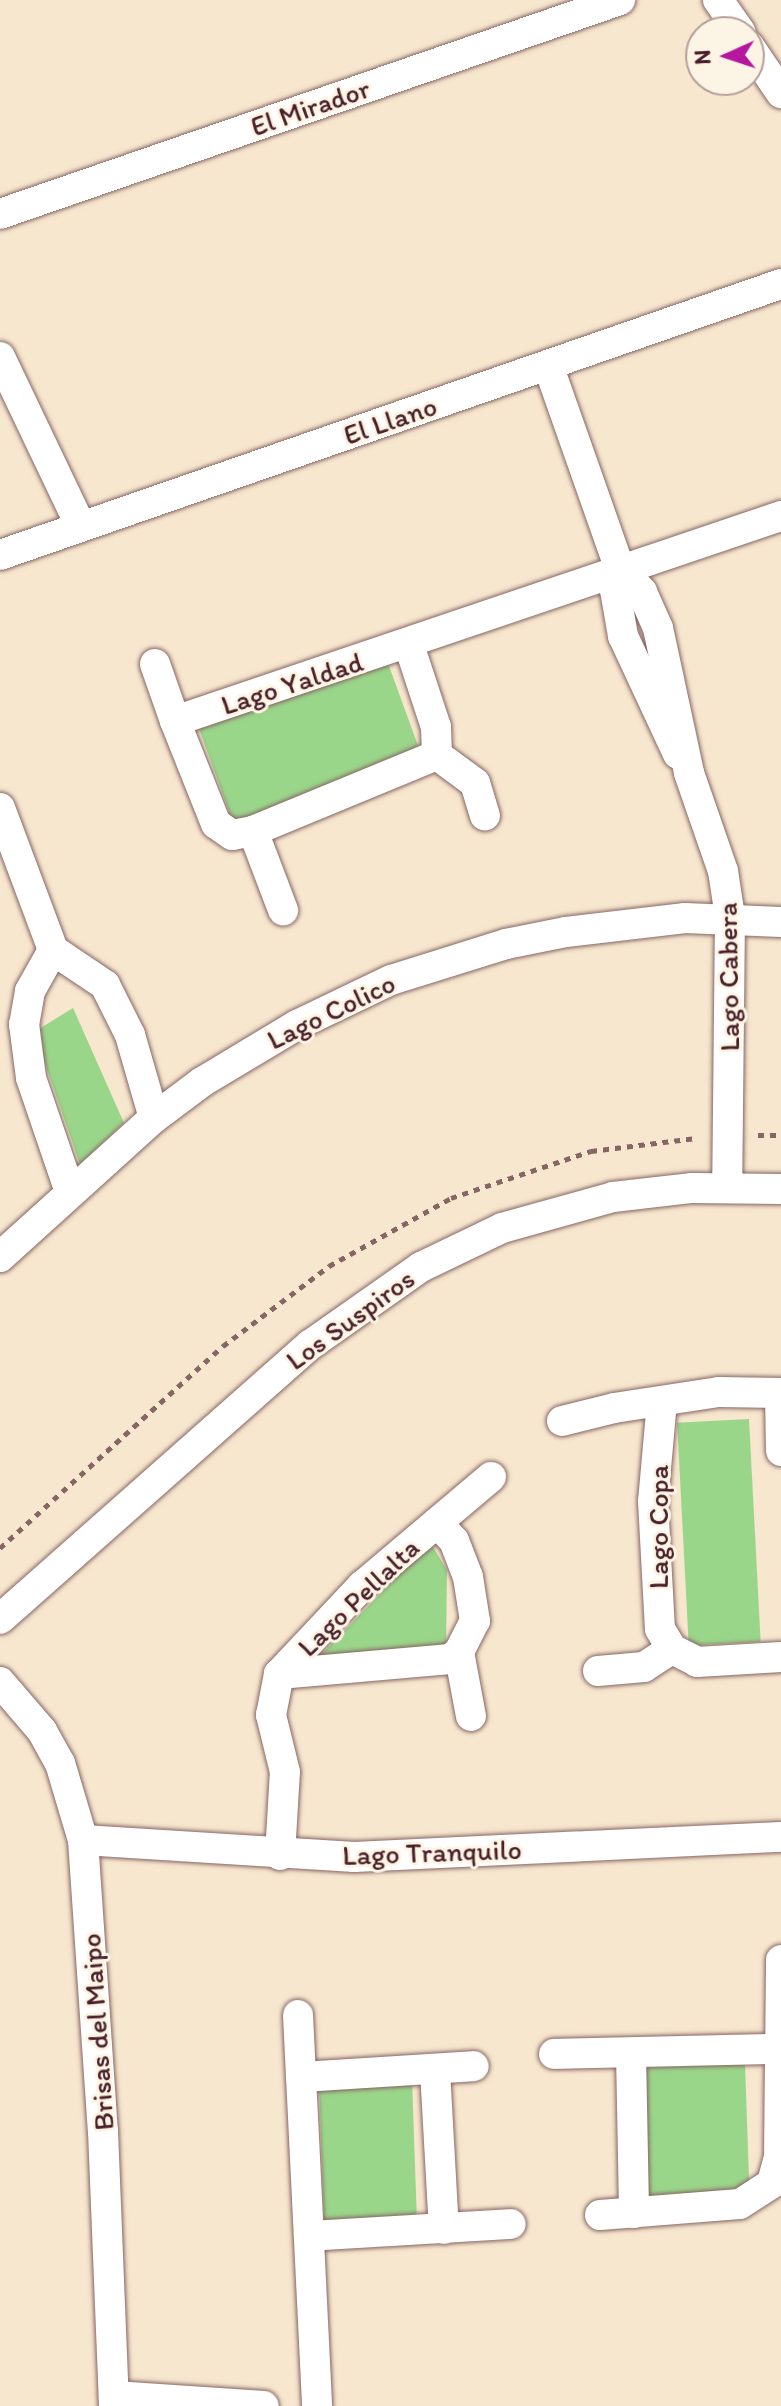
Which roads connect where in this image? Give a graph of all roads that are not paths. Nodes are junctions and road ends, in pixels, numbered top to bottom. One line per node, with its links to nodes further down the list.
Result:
1 (620, 0): 4 (street, El Mirador)
2 (765, 70): 3 (street)
3 (781, 93)
4 (0, 214)
5 (781, 284): 7 (street, El Llano)
6 (0, 357): 9 (street)
7 (548, 365): 9 (street, El Llano); 11 (street, Lago Cabera)
8 (781, 516): 11 (street, Lago Yaldad)
9 (81, 527): 10 (street, El Llano)
10 (0, 555)
11 (620, 569): 12 (street, Lago Yaldad); 20 (street, Lago Cabera)
12 (409, 645): 14 (street, Lago Yaldad); 15 (street)
13 (155, 664): 14 (street)
14 (175, 721): 18 (street)
15 (437, 755): 17 (street); 18 (street)
16 (0, 808): 22 (street)
17 (485, 816)
18 (253, 831): 19 (street)
19 (283, 910)
20 (730, 917): 21 (street, Lago Colico); 23 (street, Lago Colico); 24 (street, Lago Cabera)
21 (781, 922)
22 (53, 950): 23 (street); 26 (street)
23 (154, 1118): 26 (street, Lago Colico)
24 (727, 1187): 25 (street, Los Suspiros); 34 (street, Los Suspiros)
25 (781, 1189)
26 (70, 1192): 27 (street, Lago Colico)
27 (0, 1257)
28 (780, 1393): 29 (street); 31 (street)
29 (662, 1401): 30 (street); 35 (street, Lago Copa)
30 (562, 1421)
31 (781, 1451)
32 (491, 1477): 33 (street, Lago Pellalta)
33 (437, 1522): 36 (street, Lago Pellalta); 39 (street, Lago Pellalta)
34 (0, 1619)
35 (672, 1649): 37 (street); 38 (street)
36 (459, 1652): 39 (street, Lago Pellalta); 41 (street)
37 (781, 1657)
38 (598, 1671)
39 (279, 1674): 44 (street, Lago Pellalta)
40 (0, 1682): 43 (street, Brisas del Maipo)
41 (471, 1716)
42 (781, 1837): 44 (street, Lago Tranquilo)
43 (83, 1840): 44 (street, Lago Tranquilo); 59 (street, Brisas del Maipo)
44 (280, 1855)
45 (781, 1960): 47 (street)
46 (298, 2015): 52 (street)
47 (777, 2049): 48 (street); 53 (street)
48 (631, 2053): 49 (street); 54 (street)
49 (554, 2054)
50 (474, 2066): 51 (street)
51 (435, 2070): 52 (street); 57 (street)
52 (301, 2077): 58 (street)
53 (776, 2188): 54 (street)
54 (634, 2213): 55 (street)
55 (600, 2215)
56 (511, 2224): 57 (street)
57 (444, 2229): 58 (street)
58 (309, 2236): 61 (street)
59 (114, 2401): 60 (street)
60 (264, 2406)
61 (317, 2406)

